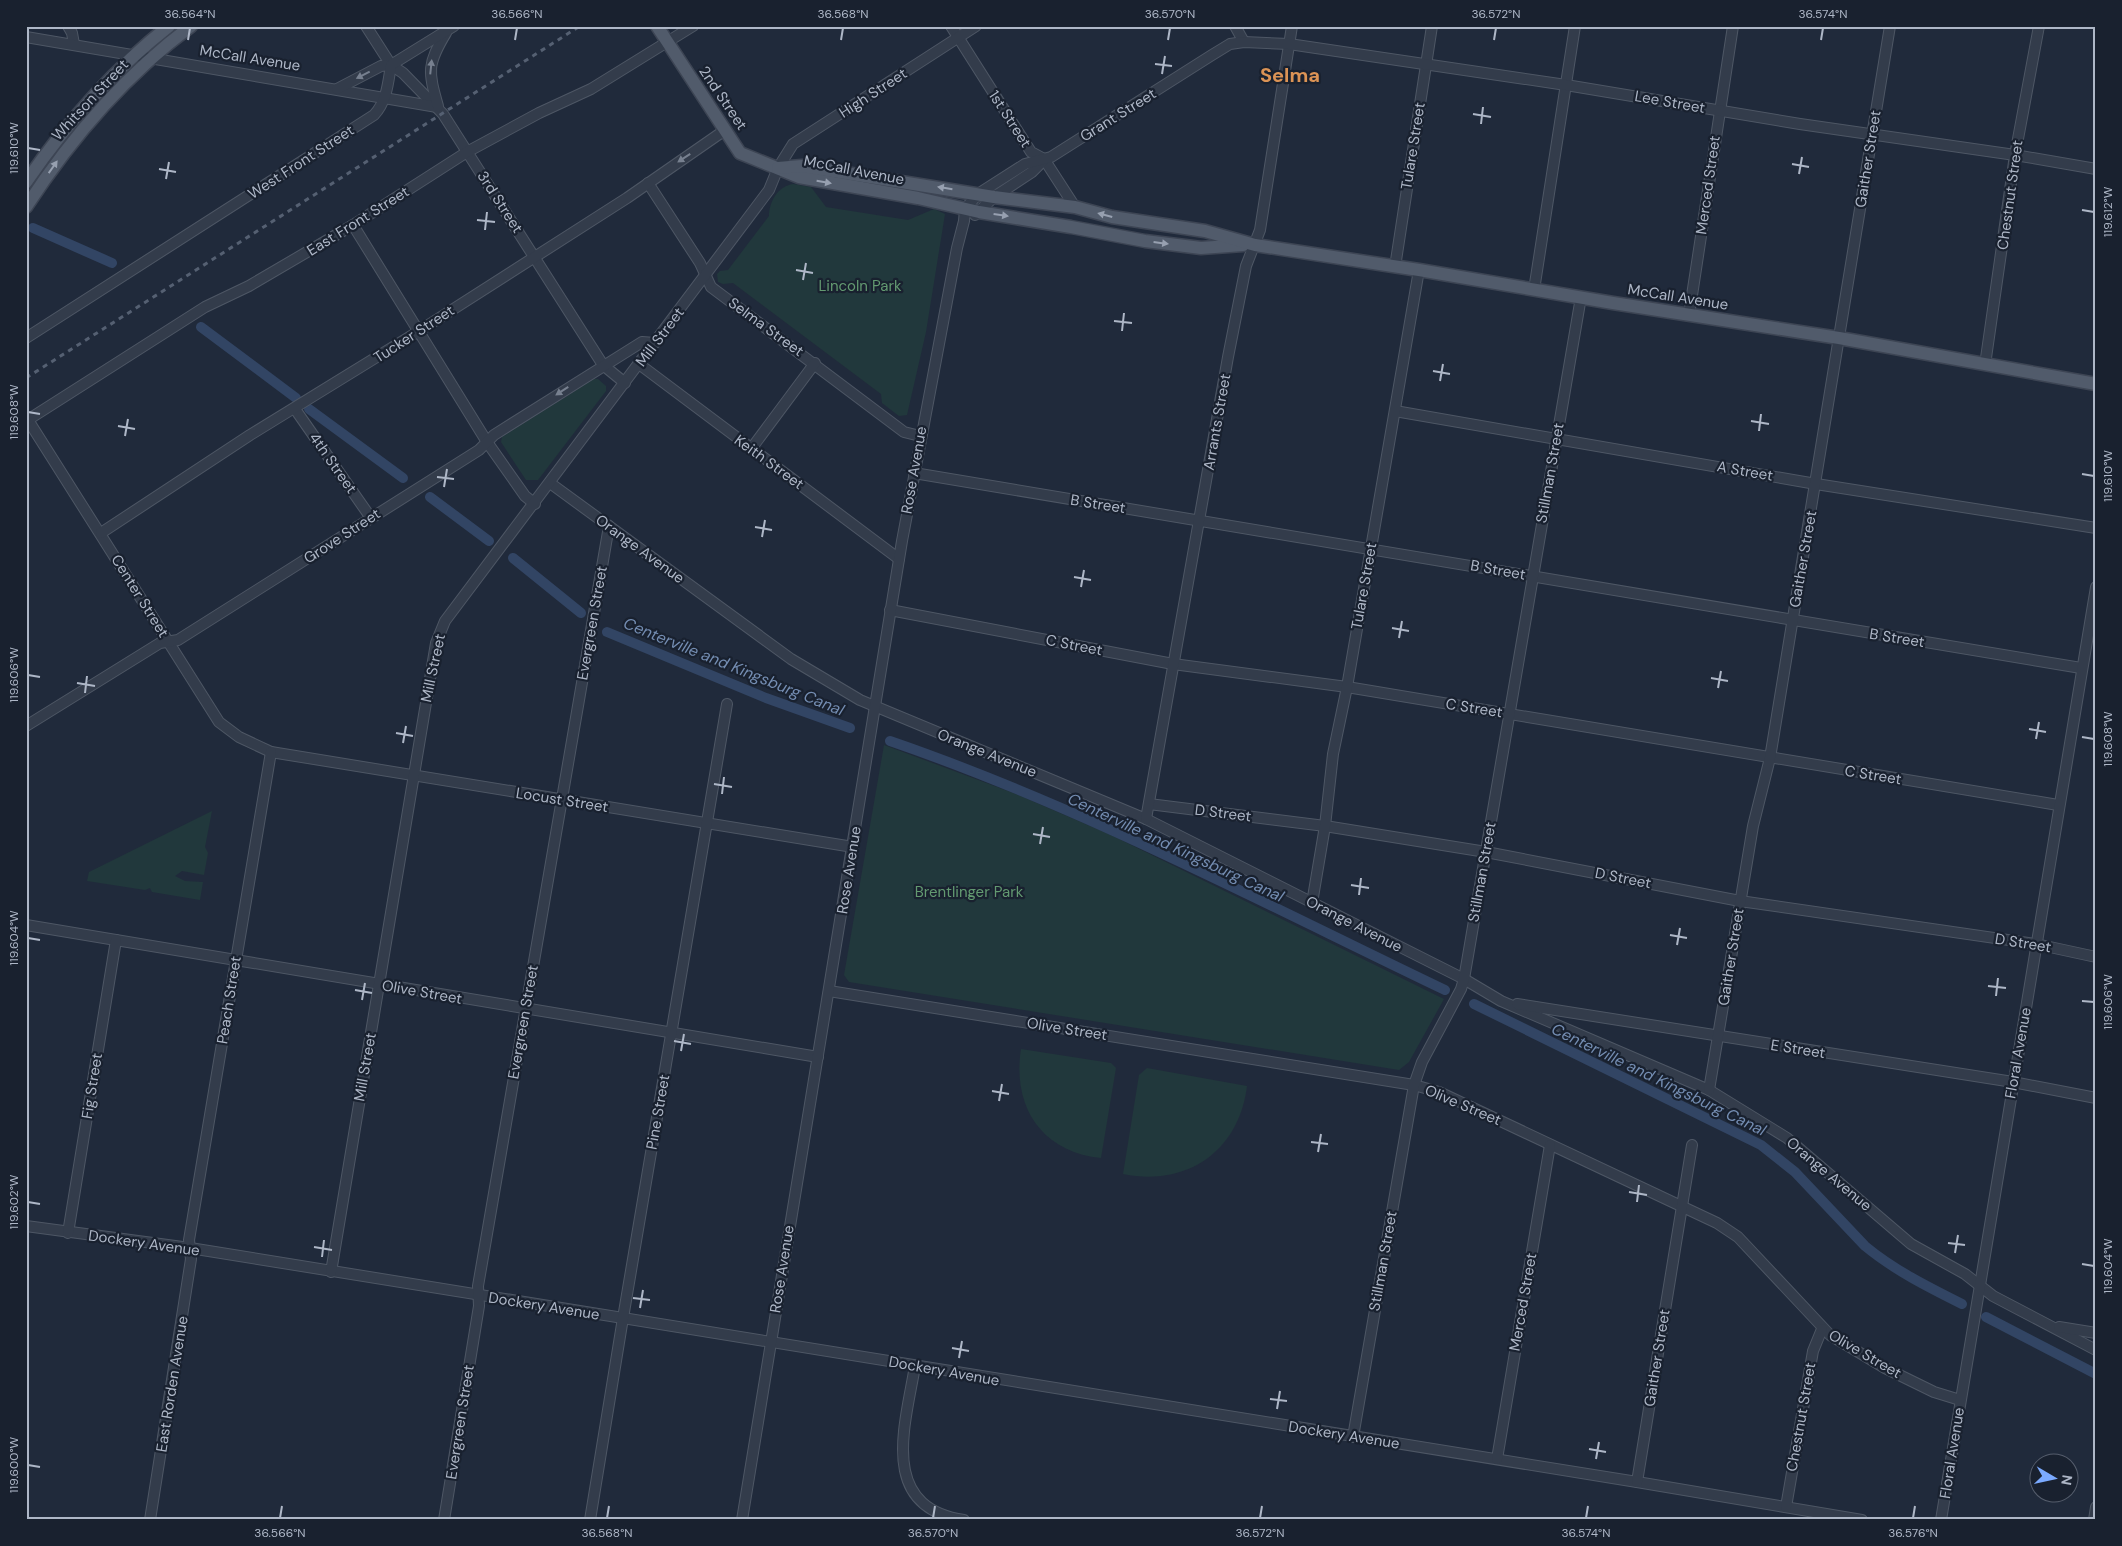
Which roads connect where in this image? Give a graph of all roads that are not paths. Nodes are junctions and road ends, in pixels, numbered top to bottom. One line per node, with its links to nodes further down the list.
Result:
1 (68, 26): 21 (street)
2 (169, 26): 23 (main road, Whitson Street)
3 (191, 26): 24 (main road, Whitson Street)
4 (366, 26): 25 (street, 3rd Street)
5 (657, 26): 19 (main road, 2nd Street)
6 (693, 26): 19 (street, East Front Street)
7 (951, 26): 18 (street, 1st Street)
8 (976, 26): 18 (street, High Street)
9 (1235, 26): 20 (street)
10 (1292, 26): 22 (street, Arrants Street)
11 (1432, 26): 26 (street, Tulare Street)
12 (1575, 26): 27 (street)
13 (1733, 26): 31 (street, Merced Street)
14 (1890, 26): 33 (street, Gaither Street)
15 (2038, 26): 35 (street, Chestnut Street)
16 (451, 29): 25 (street); 30 (street, one-way to 16)
17 (26, 36): 21 (street, McCall Avenue)
18 (958, 38): 36 (street, 1st Street); 37 (street, High Street)
19 (666, 42): 32 (main road, 2nd Street); 34 (street, East Front Street)
20 (1244, 42): 22 (street, Lee Street); 36 (street, Grant Street)
21 (74, 44): 23 (street, McCall Avenue)
22 (1289, 44): 26 (street, Lee Street); 48 (street, Arrants Street)
23 (135, 55): 24 (street, McCall Avenue); 39 (main road, Whitson Street)
24 (152, 58): 28 (street, McCall Avenue); 43 (main road, Whitson Street, one-way to 24)
25 (392, 65): 28 (street, one-way to 28); 29 (street, West Front Street); 30 (street, 3rd Street)
26 (1426, 65): 27 (street, Lee Street); 50 (street, Tulare Street)
27 (1566, 86): 31 (street, Lee Street); 53 (street)
28 (337, 89): 29 (street, McCall Avenue)
29 (386, 97): 30 (street, McCall Avenue); 57 (street, West Front Street)
30 (438, 107): 34 (street, 3rd Street)
31 (1719, 111): 33 (street, Lee Street); 55 (street, Merced Street)
32 (725, 130): 37 (main road, 2nd Street); 40 (street, Tucker Street, one-way to 40)
33 (1871, 134): 35 (street, Lee Street); 58 (street, Gaither Street)
34 (467, 152): 47 (street, East Front Street); 49 (street, 3rd Street)
35 (2015, 155): 38 (street, Lee Street); 63 (street, Chestnut Street)
36 (1044, 159): 41 (street, Grant Street); 42 (street, Grant Street); 44 (street, 1st Street)
37 (778, 168): 41 (main road, McCall Avenue, one-way to 37); 46 (main road, McCall Avenue, one-way to 46); 52 (street, Mill Street)
38 (2096, 169)
39 (26, 182)
40 (648, 182): 49 (street, Tucker Street); 52 (street, Selma Street)
41 (978, 194): 42 (main road, McCall Avenue); 46 (street, Grant Street)
42 (994, 197): 44 (main road, McCall Avenue); 45 (street, Grant Street)
43 (26, 207)
44 (1074, 207): 48 (main road, McCall Avenue, one-way to 44)
45 (980, 212): 46 (main road, McCall Avenue); 48 (main road, McCall Avenue, one-way to 48)
46 (965, 215): 69 (street, Rose Avenue)
47 (353, 225): 56 (street); 68 (street, East Front Street)
48 (1255, 245): 50 (main road, McCall Avenue); 78 (street, Arrants Street)
49 (534, 256): 56 (street, Tucker Street); 62 (street, 3rd Street)
50 (1395, 266): 51 (main road, McCall Avenue)
51 (1419, 270): 53 (main road, McCall Avenue); 67 (street, Tulare Street)
52 (705, 276): 59 (street, Mill Street); 60 (street, Selma Street)
53 (1534, 290): 54 (main road, McCall Avenue)
54 (1581, 298): 55 (main road, McCall Avenue); 70 (street, Stillman Street)
55 (1690, 315): 58 (main road, McCall Avenue)
56 (419, 331): 66 (street, Tucker Street); 71 (street)
57 (26, 338)
58 (1839, 338): 63 (main road, McCall Avenue); 75 (street, Gaither Street)
59 (655, 343): 61 (street, Mill Street); 62 (street, Grove Street)
60 (814, 363): 69 (street, Selma Street); 72 (street)
61 (639, 364): 64 (street, Mill Street); 72 (street, Keith Street)
62 (603, 365): 64 (street, 3rd Street); 71 (street, Grove Street, one-way to 71)
63 (1985, 365): 65 (main road, McCall Avenue)
64 (625, 383): 74 (street, Mill Street)
65 (2096, 384)
66 (295, 409): 77 (street, 4th Street); 81 (street, Tucker Street)
67 (1395, 411): 70 (street, A Street); 82 (street, Tulare Street)
68 (27, 420): 81 (street, Center Street)
69 (920, 436): 73 (street, Rose Avenue)
70 (1556, 438): 75 (street, A Street); 84 (street, Stillman Street)
71 (487, 442): 76 (street); 77 (street, Grove Street)
72 (751, 449): 83 (street, Keith Street)
73 (914, 473): 78 (street, B Street); 83 (street, Rose Avenue)
74 (550, 483): 76 (street, Mill Street); 79 (street, Orange Avenue)
75 (1816, 484): 80 (street, A Street); 87 (street, Gaither Street)
76 (535, 504): 98 (street, Mill Street)
77 (371, 518): 88 (street, Grove Street)
78 (1200, 521): 82 (street, B Street); 89 (street, Arrants Street)
79 (609, 526): 93 (street, Orange Avenue); 99 (street, Evergreen Street)
80 (2096, 528)
81 (101, 534): 88 (street, Center Street)
82 (1371, 549): 84 (street, B Street); 91 (street, Tulare Street)
83 (899, 559): 86 (street, Rose Avenue)
84 (1533, 576): 87 (street, B Street); 94 (street, Stillman Street)
85 (2096, 587): 90 (street, Floral Avenue)
86 (890, 610): 89 (street, C Street); 93 (street, Rose Avenue)
87 (1792, 620): 90 (street, B Street); 97 (street, Gaither Street)
88 (170, 641): 95 (street, Grove Street); 96 (street, Center Street)
89 (1173, 664): 91 (street, C Street); 100 (street, Arrants Street)
90 (2081, 668): 101 (street, Floral Avenue)
91 (1347, 687): 94 (street, C Street); 104 (street, Tulare Street)
92 (727, 704): 103 (street, Pine Street)
93 (874, 707): 102 (street, Orange Avenue); 105 (street, Rose Avenue)
94 (1510, 714): 97 (street, C Street); 106 (street, Stillman Street)
95 (26, 726)
96 (271, 752): 98 (street, Locust Street); 113 (street, Peach Street)
97 (1770, 758): 101 (street, C Street); 107 (street, Gaither Street)
98 (414, 776): 99 (street, Locust Street); 115 (street, Mill Street)
99 (561, 799): 103 (street, Locust Street); 118 (street, Evergreen Street)
100 (1149, 804): 102 (street, Arrants Street); 104 (street, D Street)
101 (2058, 804): 111 (street, Floral Avenue)
102 (1146, 819): 108 (street, Orange Avenue)
103 (707, 824): 105 (street, Locust Street); 119 (street, Pine Street)
104 (1325, 826): 106 (street, D Street); 108 (street, Tulare Street)
105 (853, 847): 116 (street, Rose Avenue)
106 (1486, 852): 107 (street, D Street); 114 (street, Stillman Street)
107 (1740, 901): 111 (street, D Street); 120 (street, Gaither Street)
108 (1312, 903): 114 (street, Orange Avenue)
109 (26, 925): 110 (street, Olive Street)
110 (116, 940): 113 (street, Olive Street); 130 (street, Fig Street)
111 (2036, 944): 112 (street, D Street); 122 (street, Floral Avenue)
112 (2096, 957)
113 (235, 960): 115 (street, Olive Street); 131 (street, Peach Street)
114 (1464, 979): 117 (street, Orange Avenue); 123 (street, Stillman Street)
115 (379, 984): 118 (street, Olive Street); 132 (street, Mill Street)
116 (829, 991): 121 (street, Rose Avenue); 123 (street, Olive Street)
117 (1501, 1001): 120 (street, E Street); 124 (street, Orange Avenue)
118 (525, 1010): 119 (street, Olive Street); 134 (street, Evergreen Street)
119 (671, 1033): 121 (street, Olive Street); 135 (street, Pine Street)
120 (1718, 1037): 122 (street, E Street); 124 (street, Gaither Street)
121 (818, 1057): 139 (street, Rose Avenue)
122 (2013, 1082): 125 (street, E Street); 133 (street, Floral Avenue)
123 (1414, 1085): 126 (street, Olive Street); 143 (street, Stillman Street)
124 (1709, 1090): 133 (street, Orange Avenue)
125 (2096, 1098)
126 (1550, 1145): 128 (street, Olive Street); 144 (street, Merced Street)
127 (1692, 1145): 128 (street, Gaither Street)
128 (1682, 1205): 137 (street, Olive Street); 145 (street, Gaither Street)
129 (26, 1226): 130 (street, Dockery Avenue)
130 (68, 1233): 131 (street, Dockery Avenue)
131 (190, 1248): 132 (street, Dockery Avenue); 148 (street, East Rorden Avenue)
132 (330, 1272): 134 (street, Dockery Avenue)
133 (1979, 1285): 136 (street, Orange Avenue); 142 (street, Floral Avenue)
134 (478, 1296): 135 (street, Dockery Avenue); 149 (street, Evergreen Street)
135 (622, 1318): 139 (street, Dockery Avenue); 150 (street, Pine Street)
136 (2048, 1325): 138 (street); 140 (street, Orange Avenue)
137 (1822, 1329): 142 (street, Olive Street); 146 (street, Chestnut Street)
138 (2096, 1333)
139 (770, 1342): 141 (street, Dockery Avenue); 151 (street, Rose Avenue)
140 (2096, 1350)
141 (915, 1366): 143 (street, Dockery Avenue); 152 (street)
142 (1960, 1400): 154 (street, Floral Avenue)
143 (1353, 1437): 144 (street, Dockery Avenue)
144 (1497, 1459): 145 (street, Dockery Avenue)
145 (1637, 1482): 146 (street, Dockery Avenue)
146 (1786, 1507): 153 (street, Dockery Avenue)
147 (2096, 1507): 155 (street)
148 (150, 1520)
149 (444, 1520)
150 (590, 1520)
151 (742, 1520)
152 (964, 1520)
153 (1862, 1520)
154 (1941, 1520)
155 (2094, 1520)

